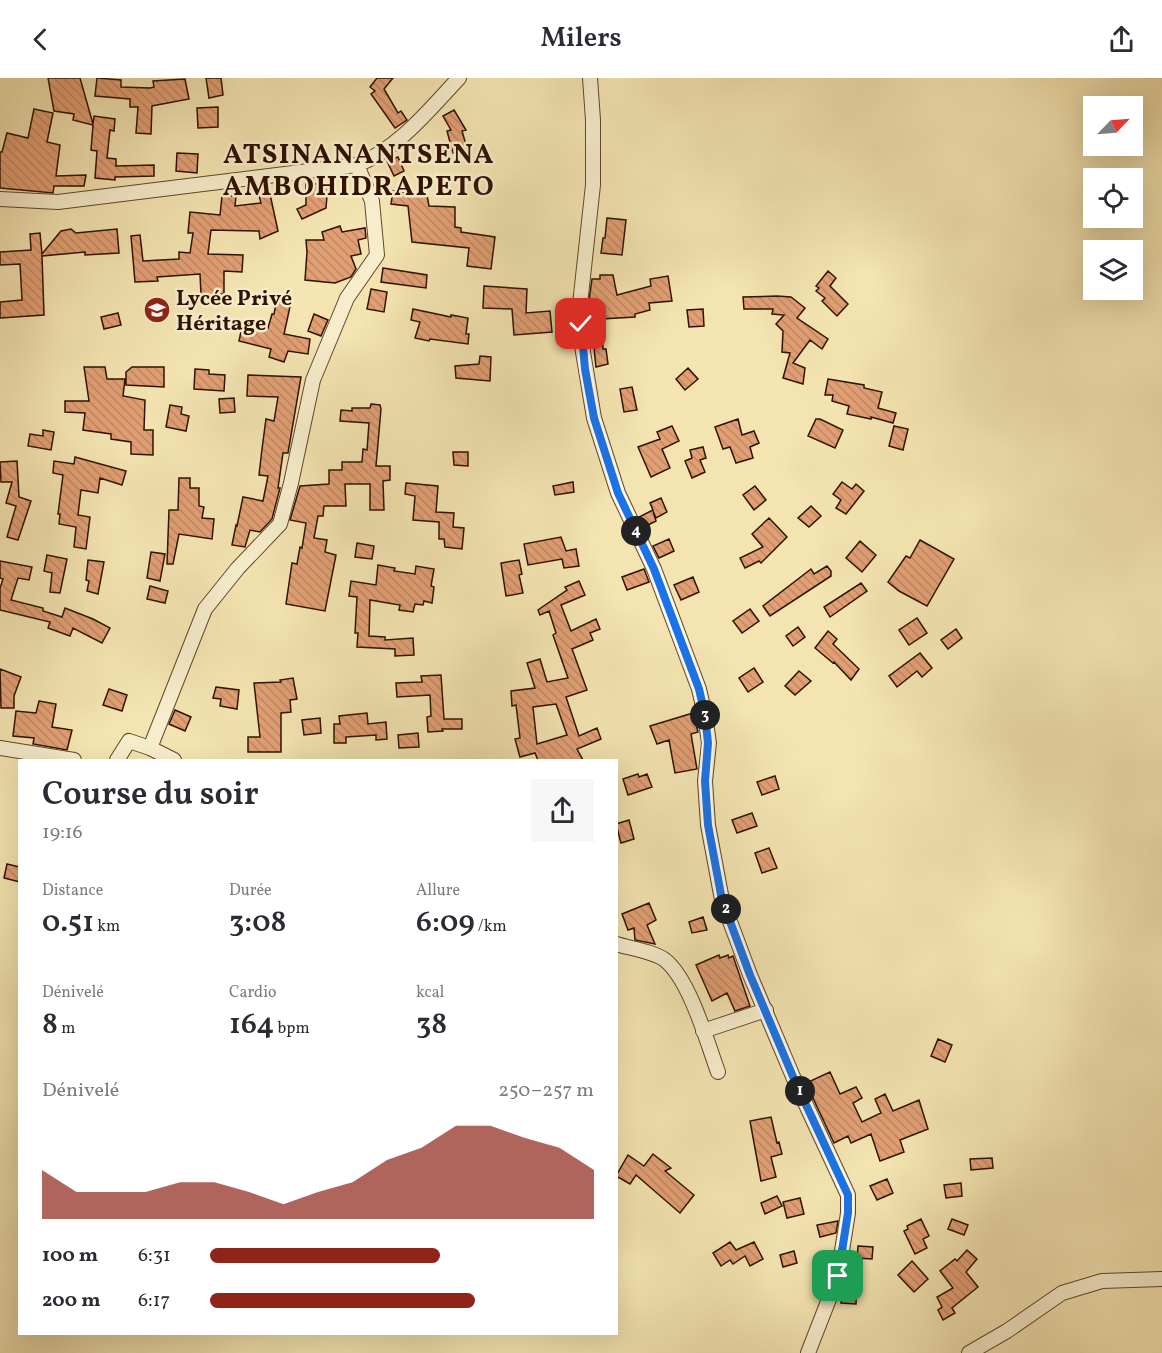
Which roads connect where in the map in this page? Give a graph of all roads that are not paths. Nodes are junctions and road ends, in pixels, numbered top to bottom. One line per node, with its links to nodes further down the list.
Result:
1 (459, 78): 3 (street)
2 (590, 78): 11 (street)
3 (357, 165): 4 (street); 6 (street)
4 (0, 199)
5 (0, 748): 7 (street)
6 (150, 748): 8 (street); 9 (street)
7 (68, 759)
8 (118, 759)
9 (172, 759)
10 (618, 945): 12 (street)
11 (766, 1010): 12 (street); 15 (street)
12 (703, 1031): 13 (street)
13 (718, 1072)
14 (1162, 1279): 16 (street)
15 (808, 1353)
16 (969, 1353)

